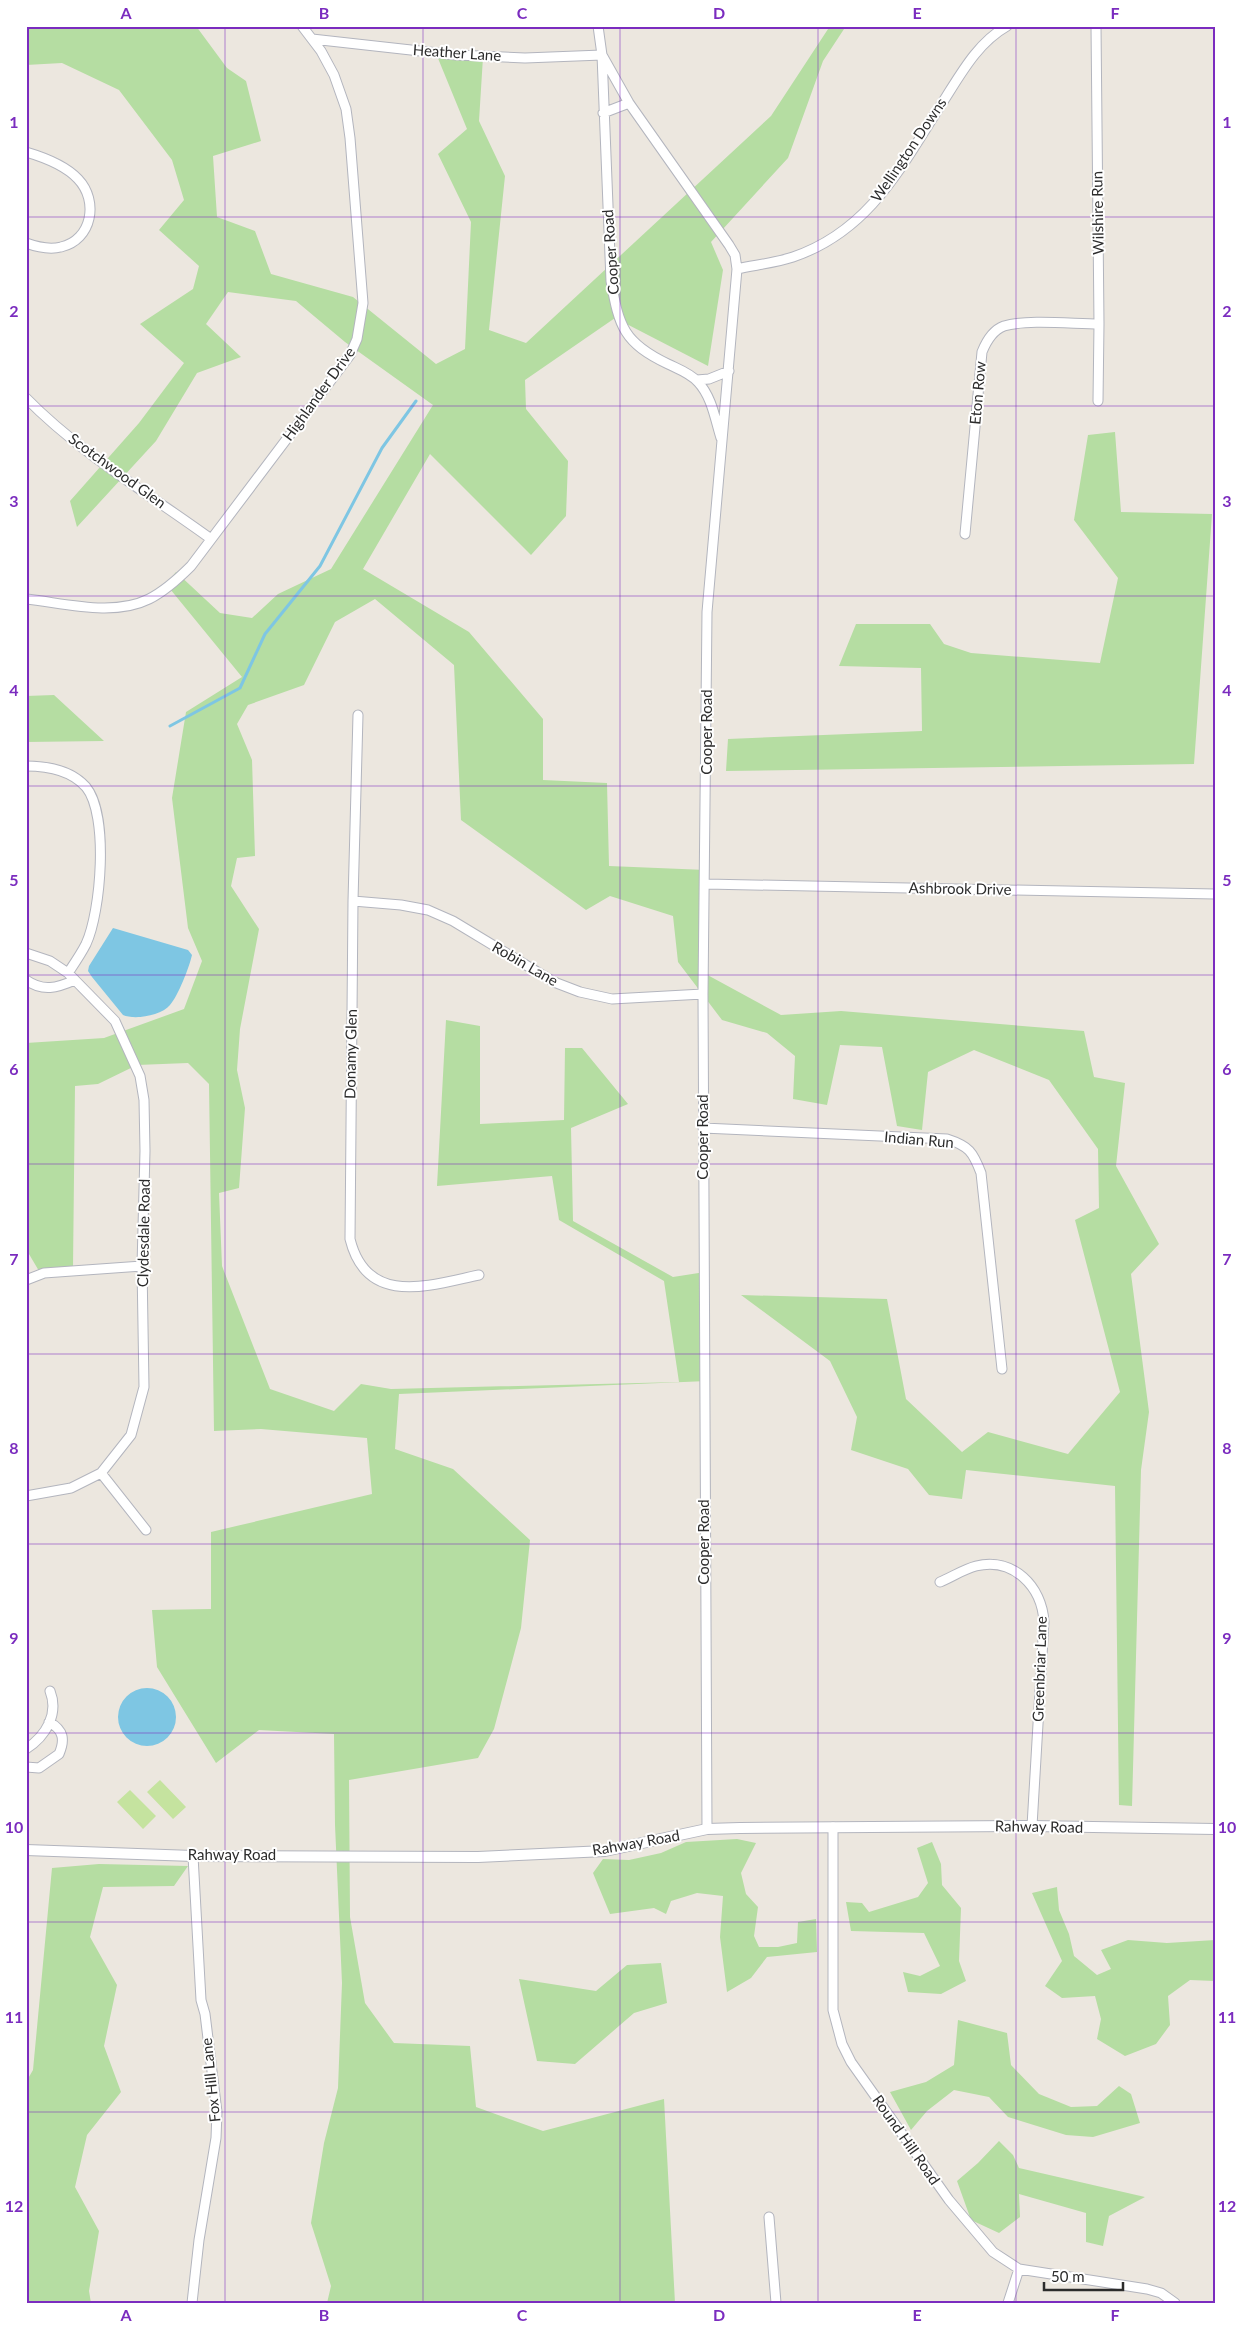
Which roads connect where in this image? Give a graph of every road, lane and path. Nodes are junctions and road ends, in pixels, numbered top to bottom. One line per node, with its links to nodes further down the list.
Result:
1 (302, 26): 5 (street, Highlander Drive)
2 (598, 26): 6 (street, Cooper Road)
3 (1007, 26): 11 (street, Wellington Downs)
4 (1096, 26): 12 (street, Wilshire Run)
5 (312, 39): 6 (street, Heather Lane); 19 (street, Highlander Drive)
6 (602, 55): 7 (street, Cooper Road); 8 (street, Cooper Road)
7 (628, 103): 8 (street); 11 (street, Cooper Road)
8 (603, 113): 14 (street, Cooper Road)
9 (26, 152): 10 (street)
10 (26, 243)
11 (737, 269): 13 (street, Cooper Road)
12 (1099, 324): 16 (street, Wilshire Run); 18 (street, Eton Row)
13 (729, 371): 14 (street); 17 (street, Cooper Road)
14 (697, 380): 17 (street, Cooper Road)
15 (26, 398): 19 (street, Scotchwood Glen)
16 (1098, 401)
17 (723, 445): 23 (street, Cooper Road)
18 (965, 534)
19 (211, 539): 20 (street, Highlander Drive)
20 (26, 599)
21 (358, 715): 25 (street, Donamy Glen)
22 (26, 766): 27 (street)
23 (706, 884): 24 (street, Ashbrook Drive); 29 (street, Cooper Road)
24 (1215, 894)
25 (353, 901): 29 (street, Robin Lane); 32 (street, Donamy Glen)
26 (26, 953): 27 (street, Clydesdale Road)
27 (72, 977): 28 (street); 31 (street, Clydesdale Road)
28 (26, 980)
29 (703, 994): 30 (street, Cooper Road)
30 (703, 1128): 34 (street, Indian Run); 45 (street, Cooper Road)
31 (142, 1266): 33 (street); 35 (street, Clydesdale Road)
32 (480, 1275)
33 (26, 1280)
34 (1002, 1369)
35 (101, 1473): 36 (street, Clydesdale Road); 37 (street)
36 (26, 1496)
37 (146, 1530)
38 (940, 1582): 43 (street, Greenbriar Lane)
39 (50, 1691): 40 (street)
40 (49, 1722): 41 (street); 42 (street)
41 (26, 1749)
42 (26, 1767)
43 (1032, 1826): 44 (street, Rahway Road); 46 (street, Rahway Road)
44 (833, 1827): 45 (street, Rahway Road); 50 (street, Round Hill Road)
45 (707, 1829): 48 (street, Rahway Road)
46 (1215, 1829)
47 (26, 1850): 48 (street, Rahway Road)
48 (193, 1856): 51 (street, Fox Hill Lane)
49 (769, 2217): 52 (street)
50 (1019, 2269): 53 (street); 54 (street, Round Hill Road)
51 (192, 2303)
52 (776, 2303)
53 (1008, 2303)
54 (1175, 2303)

